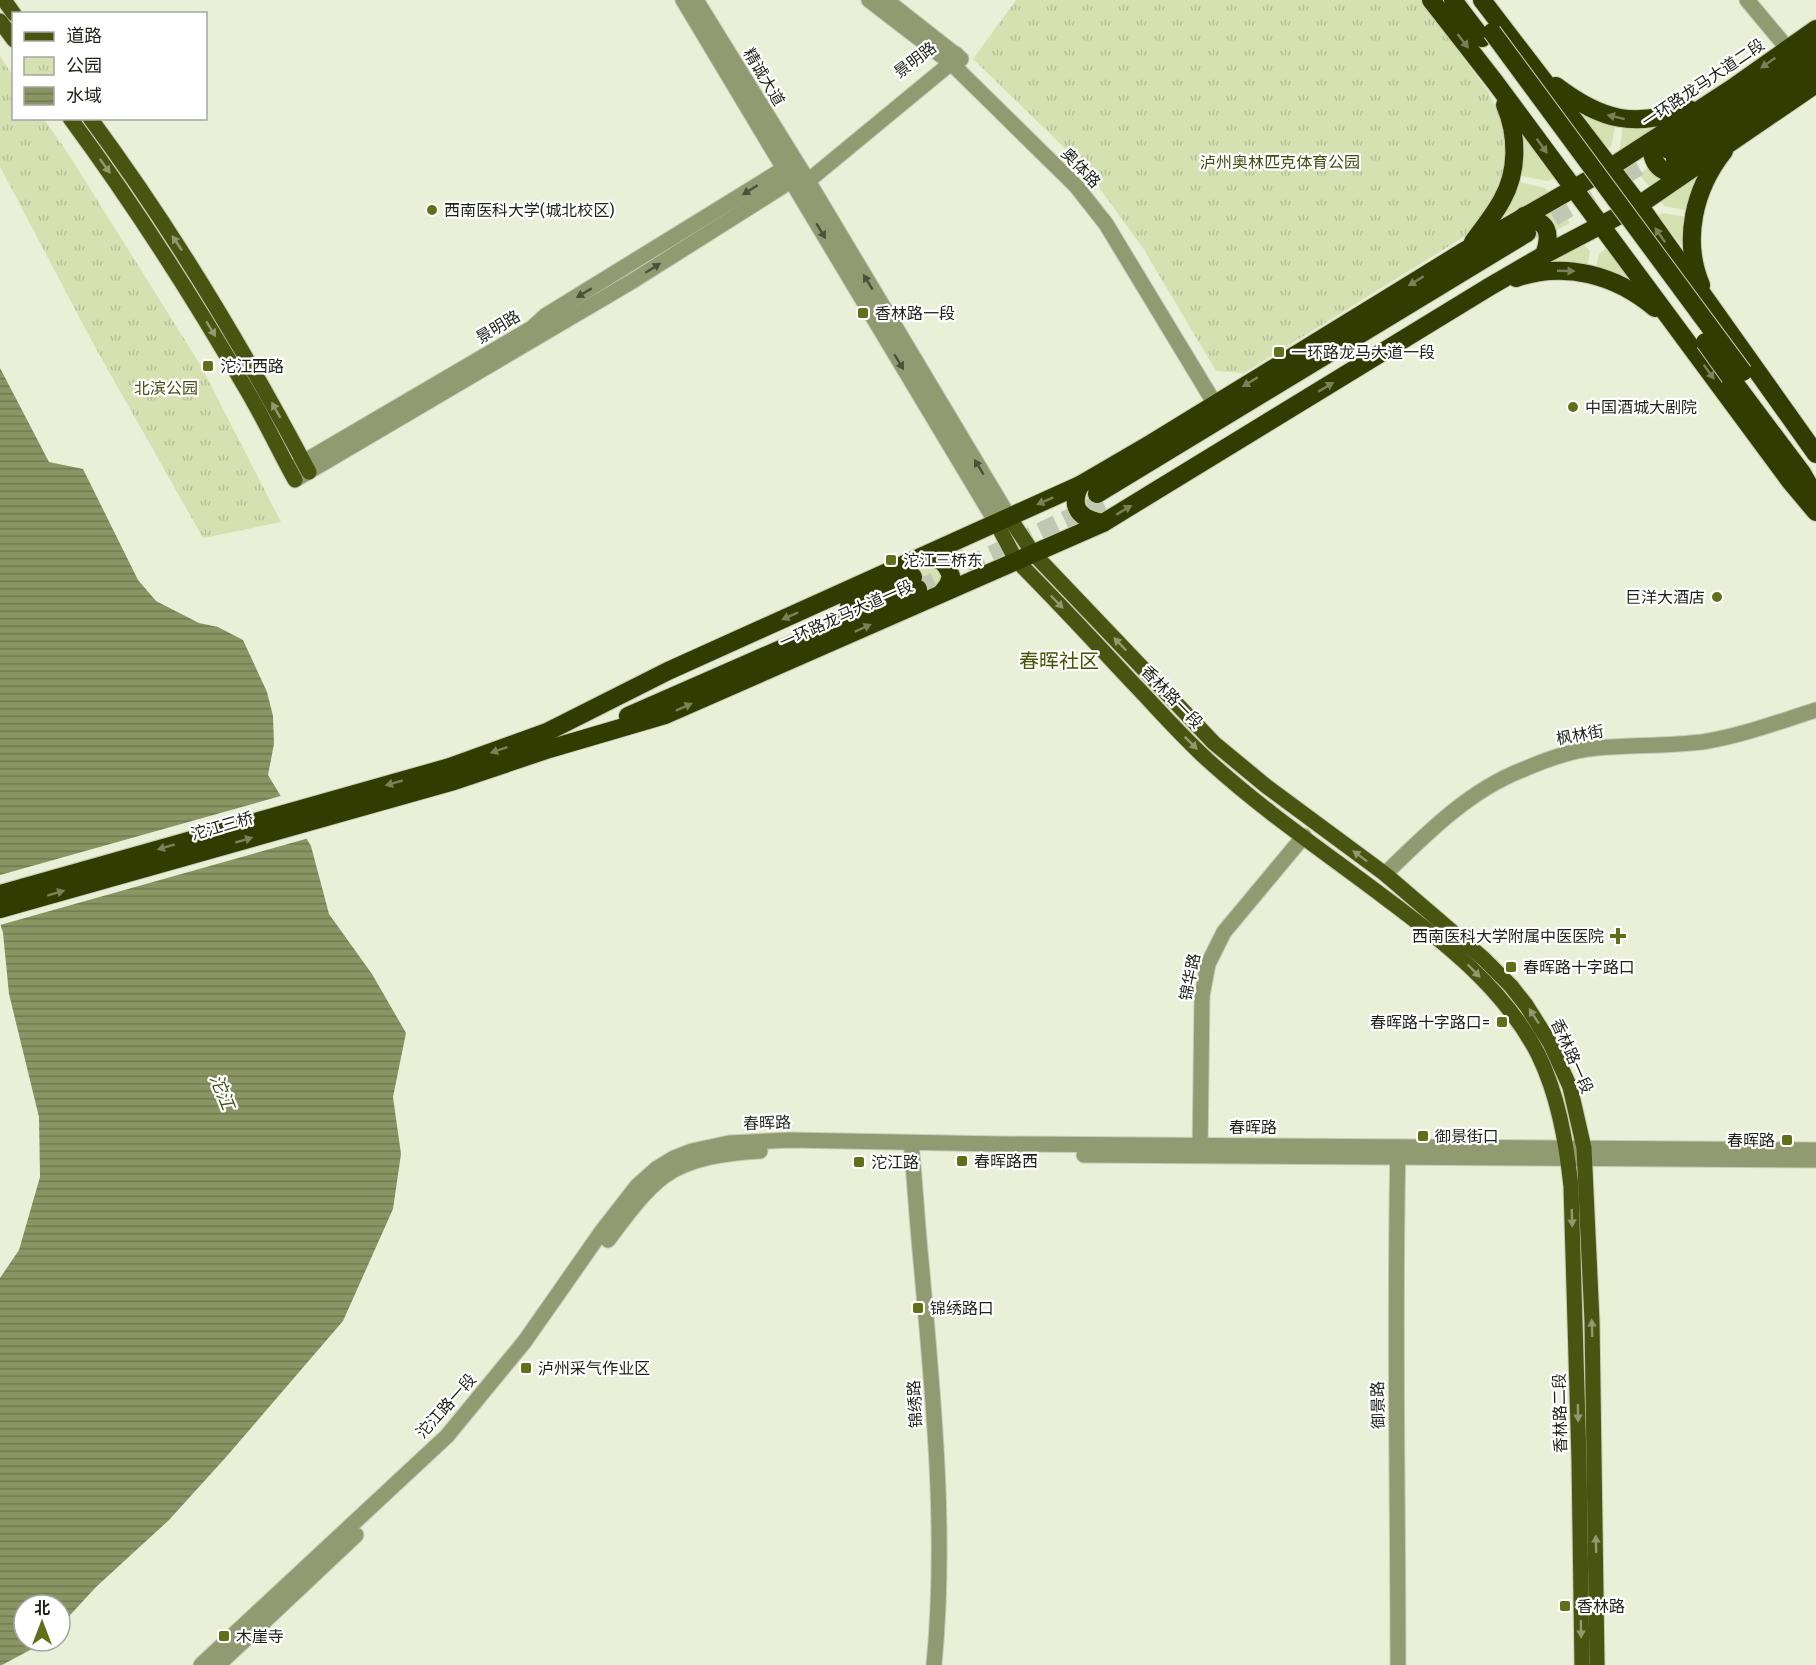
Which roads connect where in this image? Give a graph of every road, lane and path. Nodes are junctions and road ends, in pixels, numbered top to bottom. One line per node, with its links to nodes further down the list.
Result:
1 (683, 0): 27 (street, 精诚大道)
2 (696, 0): 27 (street, 精诚大道)
3 (869, 0): 17 (street, 奥体路)
4 (886, 0): 17 (street, 奥体路)
5 (1431, 0): 19 (highway, one-way to 19)
6 (1452, 0): 12 (highway)
7 (1467, 0): 12 (highway)
8 (1482, 0): 16 (highway)
9 (1747, 0): 15 (street)
10 (0, 21): 13 (main road)
11 (1816, 29): 15 (highway, 一环路龙马大道二段)
12 (1487, 35): 36 (highway, bridge)
13 (12, 37)
14 (1816, 48): 25 (highway)
15 (1788, 49): 21 (highway, 一环路龙马大道二段, one-way to 21)
16 (1524, 55): 21 (highway, one-way to 16); 26 (highway)
17 (950, 58): 27 (street, 景明路); 37 (street, 奥体路)
18 (1816, 64): 25 (highway)
19 (1495, 82): 28 (highway, one-way to 28); 32 (highway)
20 (1816, 84): 24 (highway, 一环路龙马大道二段)
21 (1731, 89): 25 (highway, 一环路龙马大道二段)
22 (71, 120): 41 (main road, one-way to 41)
23 (91, 120): 39 (main road, one-way to 23)
24 (1731, 142): 25 (highway, 一环路龙马大道二段); 34 (highway)
25 (1673, 154): 26 (highway, 一环路龙马大道二段); 29 (highway, 一环路龙马大道二段)
26 (1611, 167): 28 (highway, 一环路龙马大道一段); 29 (highway)
27 (796, 176): 39 (street, 景明路); 46 (street, 香林路一段)
28 (1574, 190): 30 (highway); 31 (highway, 一环路龙马大道一段)
29 (1639, 205): 30 (highway, 一环路龙马大道一段); 34 (highway, one-way to 29)
30 (1600, 225): 31 (highway, 一环路龙马大道一段); 35 (highway)
31 (1532, 236): 32 (highway, 一环路龙马大道一段); 33 (highway, 一环路龙马大道一段); 44 (highway)
32 (1466, 250): 37 (highway, 一环路龙马大道一段, one-way to 37)
33 (1489, 287): 35 (highway, one-way to 35); 47 (highway, 一环路龙马大道一段, one-way to 33)
34 (1712, 309): 38 (highway)
35 (1675, 324): 45 (highway, one-way to 45)
36 (1737, 375): 40 (highway); 43 (highway)
37 (1220, 401): 42 (highway, 一环路龙马大道一段)
38 (1816, 454)
39 (307, 467): 41 (street, 景明路)
40 (1816, 469)
41 (293, 475)
42 (1080, 485): 46 (highway, 一环路龙马大道一段, one-way to 46); 47 (highway)
43 (1816, 497)
44 (1100, 498)
45 (1816, 512)
46 (1003, 520): 48 (main road, 香林路一段); 49 (highway, 一环路龙马大道一段)
47 (1103, 523): 48 (highway, 一环路龙马大道一段)
48 (1025, 557): 51 (highway, 一环路龙马大道一段); 55 (main road, 香林路一段, one-way to 55); 56 (main road, 香林路一段, one-way to 48)
49 (922, 558): 51 (highway); 53 (highway, 一环路龙马大道一段, one-way to 53)
50 (915, 583): 53 (highway)
51 (942, 593): 53 (highway, 一环路龙马大道一段, one-way to 51)
52 (1816, 710): 56 (street, 枫林街)
53 (548, 741): 54 (highway, 一环路龙马大道一段)
54 (452, 774): 57 (highway, 沱江三桥, one-way to 57); 58 (highway, 沱江三桥, one-way to 54)
55 (1306, 838): 61 (street, 锦华路); 63 (main road, 香林路一段, one-way to 63)
56 (1385, 874): 64 (main road, 香林路一段, one-way to 56)
57 (0, 894)
58 (0, 909)
59 (912, 1148): 61 (street, 春晖路); 65 (street, 春晖路); 69 (street, 锦绣路)
60 (1816, 1150): 64 (street, 春晖路)
61 (1203, 1151): 62 (street, 春晖路)
62 (1398, 1151): 63 (street, 春晖路); 70 (street, 御景路)
63 (1568, 1154): 64 (street, 春晖路); 71 (main road, 香林路二段, one-way to 71)
64 (1585, 1154): 66 (street, 春晖路); 72 (main road, 香林路二段, one-way to 64)
65 (694, 1156): 67 (street, 沱江路一段); 68 (street, 沱江路一段)
66 (1816, 1160)
67 (201, 1665)
68 (218, 1665)
69 (934, 1665)
70 (1398, 1665)
71 (1582, 1665)
72 (1597, 1665)

